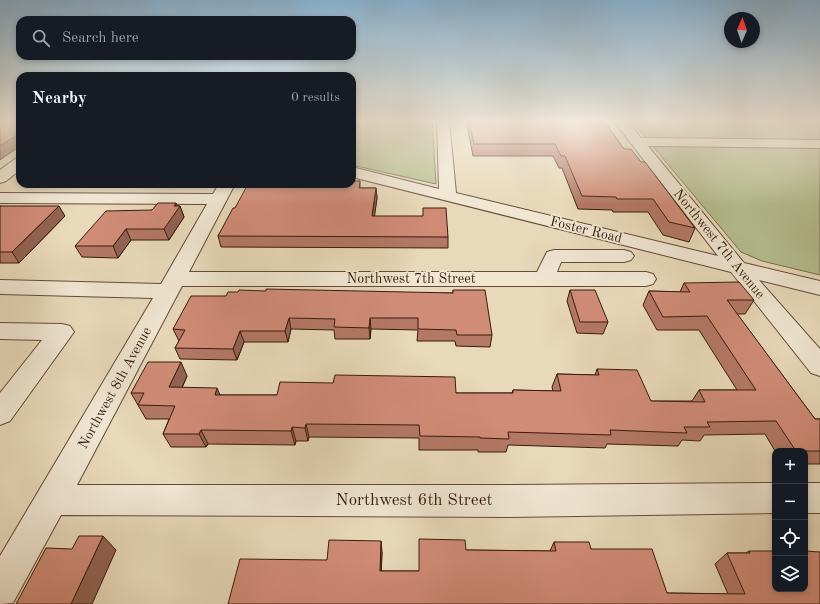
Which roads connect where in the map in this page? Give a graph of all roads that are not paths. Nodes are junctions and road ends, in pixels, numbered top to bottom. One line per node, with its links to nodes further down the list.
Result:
1 (445, 148): 7 (street)
2 (641, 148): 12 (street, Northwest 7th Avenue)
3 (16, 165): 5 (street)
4 (356, 173): 7 (street, Foster Road)
5 (0, 178)
6 (223, 191): 8 (street); 16 (street, Northwest 8th Avenue)
7 (448, 196): 9 (street, Foster Road)
8 (0, 198)
9 (569, 226): 10 (street); 11 (street, Foster Road)
10 (560, 248)
11 (626, 248): 12 (street, Foster Road); 13 (street); 14 (street)
12 (738, 268): 18 (street, Foster Road); 20 (street, Northwest 7th Avenue)
13 (544, 279): 14 (street, Northwest 7th Street); 16 (street, Northwest 7th Street)
14 (592, 279): 15 (street, Northwest 7th Street)
15 (646, 279)
16 (172, 285): 17 (street, Northwest 7th Street); 26 (street, Northwest 8th Avenue)
17 (0, 287)
18 (820, 288)
19 (0, 331): 21 (street)
20 (820, 366)
21 (9, 390): 22 (street)
22 (0, 413)
23 (772, 498): 26 (street, Northwest 6th Street)
24 (808, 498): 25 (street)
25 (820, 498)
26 (52, 500): 27 (street, Northwest 8th Avenue)
27 (0, 590)

